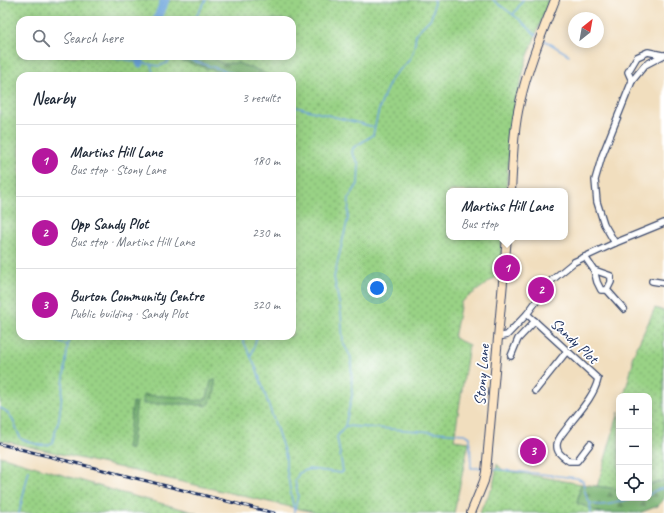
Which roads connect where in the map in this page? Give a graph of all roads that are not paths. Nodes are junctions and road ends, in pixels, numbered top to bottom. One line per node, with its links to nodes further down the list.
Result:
1 (555, 0): 4 (main road)
2 (663, 55): 3 (street); 3 (street)
3 (632, 81): 7 (street)
4 (511, 188)
5 (664, 223): 7 (street)
6 (507, 240): 16 (main road, Stony Lane)
7 (615, 243): 8 (street)
8 (585, 257): 9 (street); 14 (street)
9 (594, 270): 12 (street); 12 (street)
10 (652, 281): 11 (street)
11 (664, 283)
12 (606, 290): 13 (street)
13 (624, 308)
14 (527, 314): 15 (street, Sandy Plot); 16 (street)
15 (535, 321): 17 (street, Sandy Plot); 18 (street)
16 (498, 337): 21 (main road, Stony Lane)
17 (567, 351): 19 (street); 20 (street, Sandy Plot)
18 (511, 356)
19 (535, 391)
20 (590, 444)
21 (471, 513)

